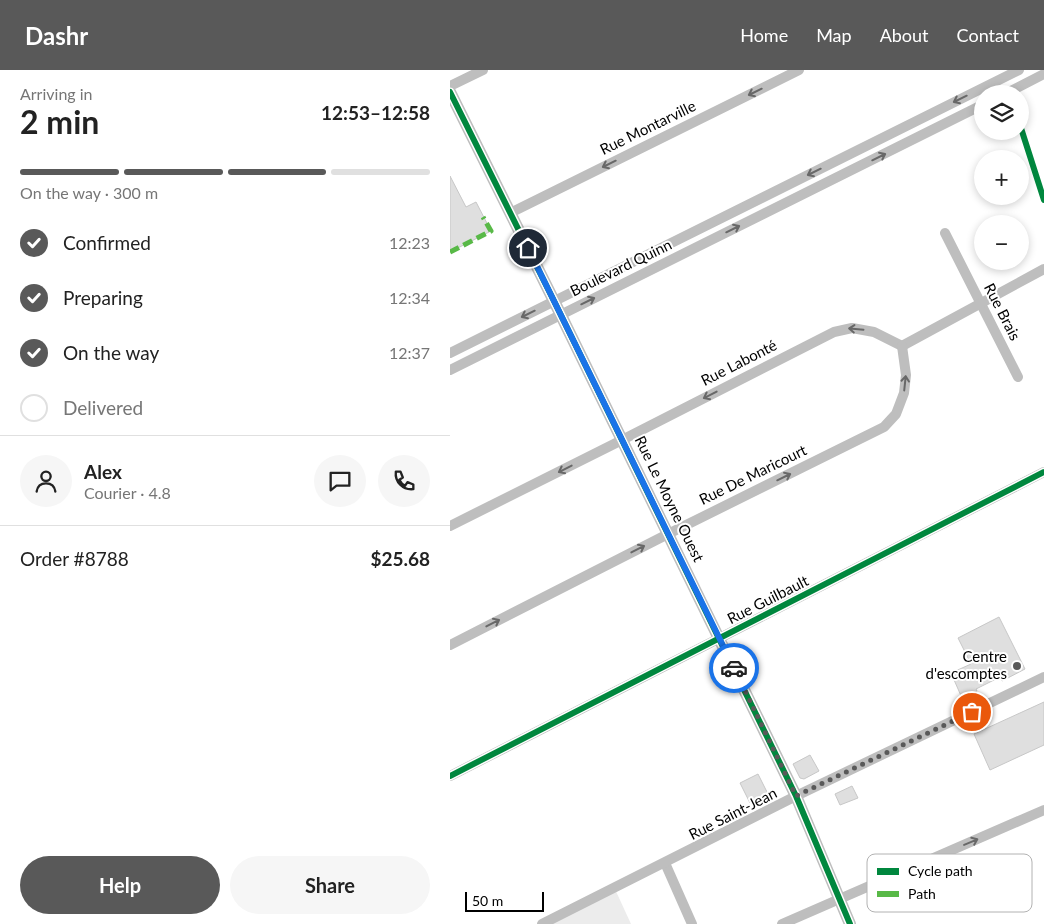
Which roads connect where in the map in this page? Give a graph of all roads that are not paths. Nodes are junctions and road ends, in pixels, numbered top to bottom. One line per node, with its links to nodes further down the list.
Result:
1 (483, 70): 6 (street)
2 (799, 70): 11 (street, Rue Montarville, one-way to 11)
3 (1019, 70): 9 (street, Boulevard Quinn, one-way to 9)
4 (1044, 74): 5 (street)
5 (1023, 85)
6 (450, 86)
7 (450, 92): 11 (street, Rue Le Moyne Ouest)
8 (974, 109): 10 (street, Boulevard Quinn, one-way to 8)
9 (772, 193): 10 (street); 14 (street, Boulevard Quinn)
10 (778, 206): 16 (street, Boulevard Quinn, one-way to 10)
11 (510, 213): 14 (street, Rue Le Moyne Ouest)
12 (945, 233): 15 (street, Rue Brais)
13 (1044, 270): 15 (street)
14 (554, 301): 16 (street, Rue Le Moyne Ouest); 18 (street, Boulevard Quinn, one-way to 18)
15 (981, 303): 17 (street); 20 (street, Rue Brais)
16 (561, 315): 19 (street, Boulevard Quinn); 21 (street, Rue Le Moyne Ouest)
17 (902, 346): 21 (street, Rue Labonté, one-way to 21); 24 (street, Rue De Maricourt, one-way to 17)
18 (450, 353)
19 (450, 370)
20 (1018, 377)
21 (622, 440): 23 (street, Rue Labonté, one-way to 23); 24 (street, Rue Le Moyne Ouest)
22 (1044, 472): 25 (street, Rue Guilbault)
23 (450, 526)
24 (668, 534): 25 (street, Rue Le Moyne Ouest); 26 (street, Rue De Maricourt, one-way to 24)
25 (720, 639): 28 (street, Rue Guilbault); 29 (street, Rue Le Moyne Ouest)
26 (450, 645)
27 (1044, 677): 29 (street, Rue Saint-Jean)
28 (450, 776)
29 (796, 796): 32 (street, Rue Saint-Jean); 34 (street, Rue Le Moyne Ouest)
30 (1044, 810): 31 (street, one-way to 30)
31 (943, 854)
32 (665, 863): 35 (street, Rue Saint-Jean); 36 (street)
33 (867, 887): 34 (street, one-way to 33)
34 (840, 899): 37 (street); 38 (street, Rue Le Moyne Ouest)
35 (542, 924)
36 (692, 924)
37 (782, 924)
38 (850, 924)

